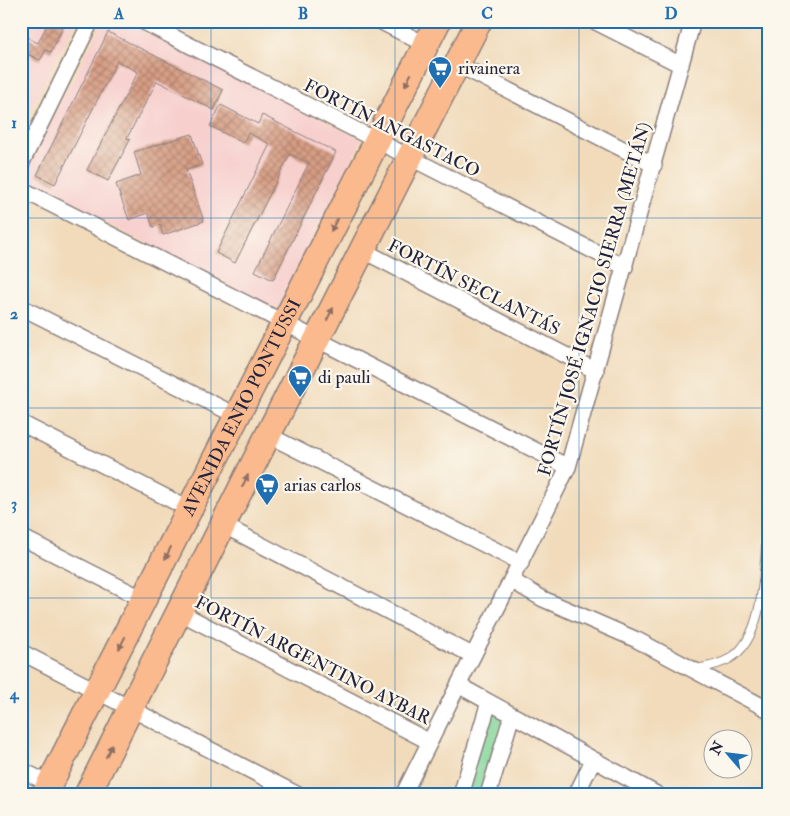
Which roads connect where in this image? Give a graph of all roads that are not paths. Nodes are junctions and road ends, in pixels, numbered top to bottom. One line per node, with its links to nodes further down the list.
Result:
1 (91, 21): 13 (street)
2 (142, 21): 11 (street, FORTÍN ANGASTACO)
3 (380, 21): 8 (street)
4 (438, 21): 8 (main road, AVENIDA ENIO PONTUSSI)
5 (479, 21): 9 (main road, AVENIDA ENIO PONTUSSI)
6 (594, 21): 10 (street)
7 (693, 21): 10 (street, FORTÍN JOSÉ IGNACIO SIERRA (METÁN))
8 (426, 45): 11 (main road, AVENIDA ENIO PONTUSSI, one-way to 11)
9 (457, 64): 12 (main road, AVENIDA ENIO PONTUSSI); 14 (street)
10 (681, 65): 14 (street, FORTÍN JOSÉ IGNACIO SIERRA (METÁN))
11 (377, 141): 12 (street, FORTÍN ANGASTACO); 19 (main road, AVENIDA ENIO PONTUSSI, one-way to 19)
12 (409, 158): 16 (main road, AVENIDA ENIO PONTUSSI); 17 (street, FORTÍN ANGASTACO)
13 (21, 164)
14 (654, 165): 17 (street, FORTÍN JOSÉ IGNACIO SIERRA (METÁN))
15 (21, 189): 19 (street)
16 (362, 250): 20 (main road, AVENIDA ENIO PONTUSSI, one-way to 16); 21 (street, FORTÍN SECLANTÁS)
17 (624, 267): 21 (street, FORTÍN JOSÉ IGNACIO SIERRA (METÁN))
18 (21, 307): 22 (street)
19 (284, 323): 20 (street); 22 (main road, AVENIDA ENIO PONTUSSI)
20 (317, 339): 24 (main road, AVENIDA ENIO PONTUSSI); 25 (street)
21 (596, 371): 25 (street, FORTÍN JOSÉ IGNACIO SIERRA (METÁN))
22 (237, 416): 26 (main road, AVENIDA ENIO PONTUSSI)
23 (21, 423): 26 (street)
24 (268, 435): 28 (main road, AVENIDA ENIO PONTUSSI, one-way to 24); 31 (street)
25 (568, 467): 31 (street, FORTÍN JOSÉ IGNACIO SIERRA (METÁN))
26 (189, 509): 33 (main road, AVENIDA ENIO PONTUSSI, one-way to 33)
27 (769, 512): 30 (lane)
28 (223, 525): 34 (main road, AVENIDA ENIO PONTUSSI); 36 (street)
29 (21, 537): 33 (street)
30 (767, 547): 37 (lane)
31 (520, 563): 32 (street, FORTÍN JOSÉ IGNACIO SIERRA (METÁN))
32 (511, 580): 36 (street, FORTÍN JOSÉ IGNACIO SIERRA (METÁN)); 37 (street)
33 (145, 600): 39 (main road, AVENIDA ENIO PONTUSSI, one-way to 39)
34 (179, 612): 41 (main road, AVENIDA ENIO PONTUSSI); 44 (street, FORTÍN ARGENTINO AYBAR)
35 (21, 652): 39 (street)
36 (472, 655): 38 (street, FORTÍN JOSÉ IGNACIO SIERRA (METÁN))
37 (691, 670): 42 (street)
38 (458, 685): 40 (street); 44 (street, FORTÍN JOSÉ IGNACIO SIERRA (METÁN))
39 (98, 691): 41 (street); 47 (main road, AVENIDA ENIO PONTUSSI)
40 (489, 702): 43 (street); 51 (street)
41 (131, 709): 48 (main road, AVENIDA ENIO PONTUSSI, one-way to 41); 49 (street)
42 (769, 710)
43 (512, 715): 45 (street); 52 (street)
44 (430, 742): 50 (street, FORTÍN JOSÉ IGNACIO SIERRA (METÁN))
45 (593, 760): 53 (street); 54 (street)
46 (21, 770): 47 (street)
47 (47, 789)
48 (87, 795)
49 (298, 795)
50 (403, 795)
51 (461, 795)
52 (488, 795)
53 (576, 795)
54 (658, 795)

